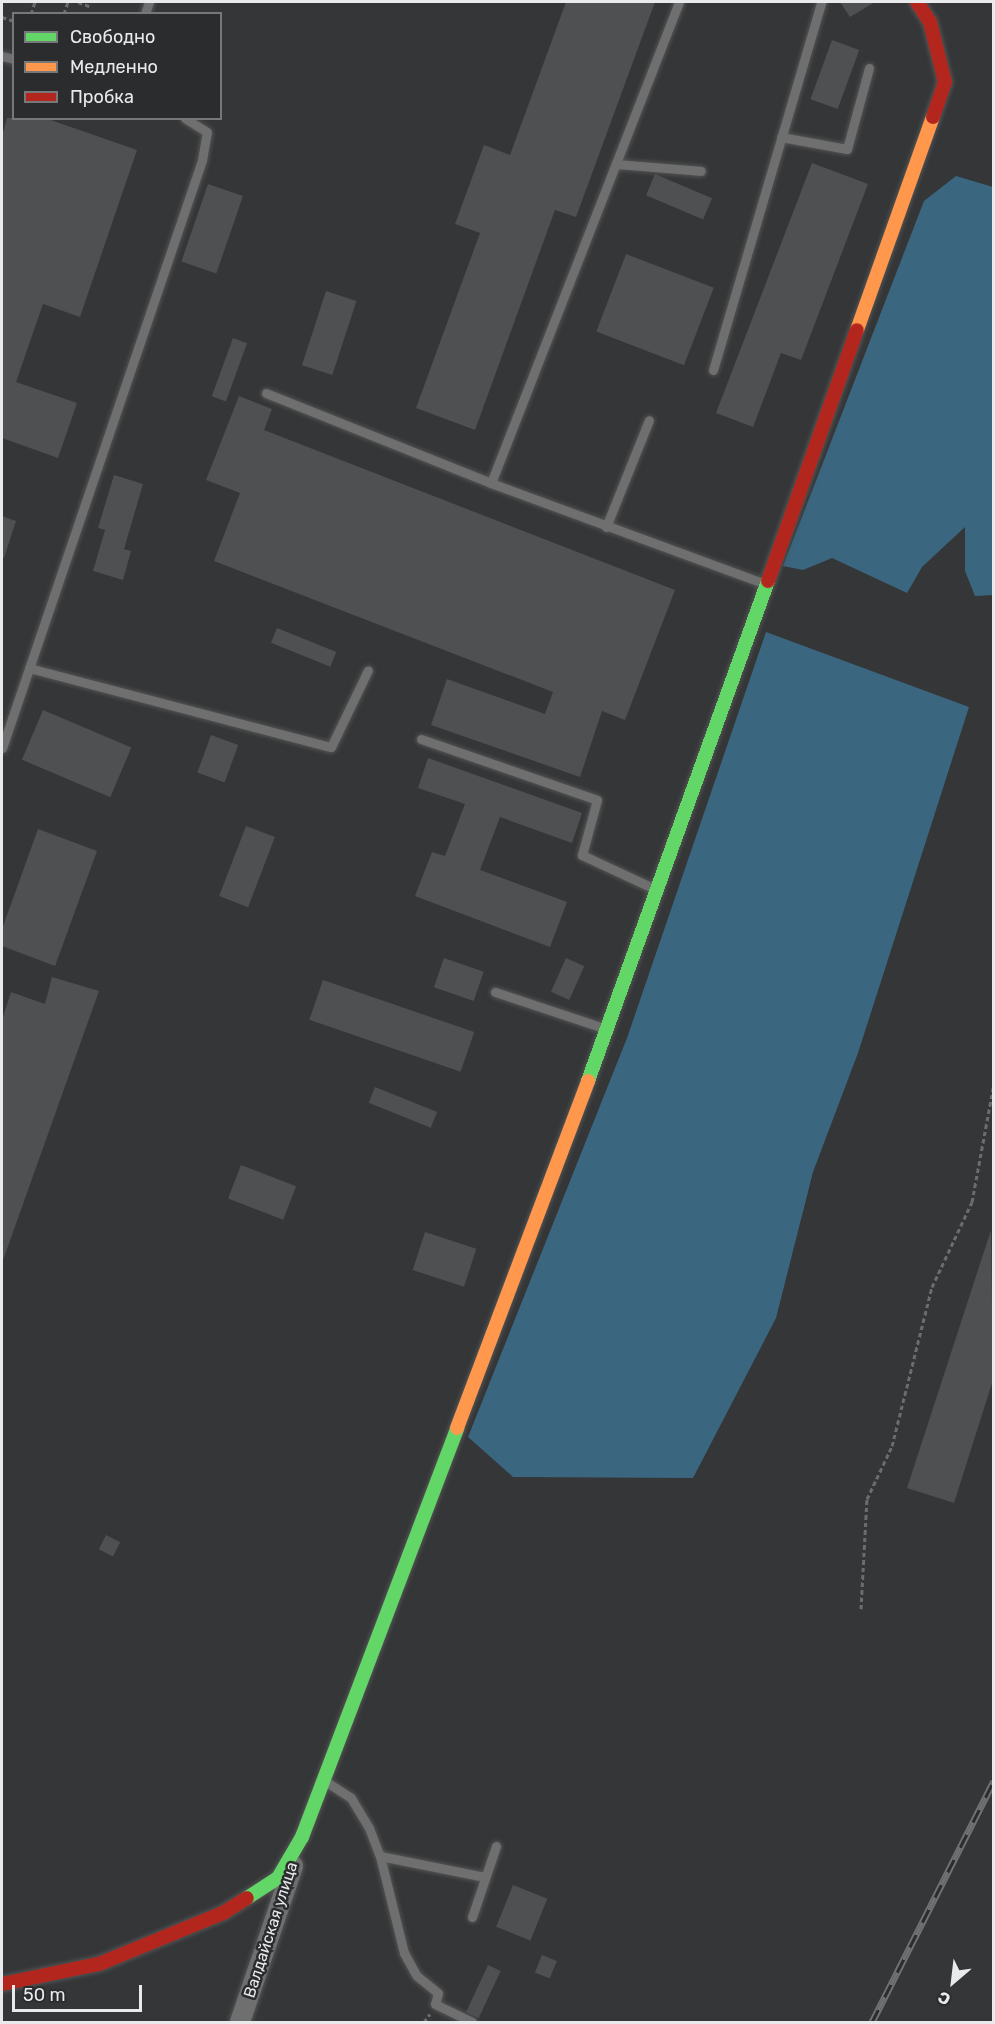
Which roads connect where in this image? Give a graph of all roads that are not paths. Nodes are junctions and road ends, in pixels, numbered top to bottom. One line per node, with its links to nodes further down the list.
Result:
1 (679, 2): 7 (lane)
2 (821, 2): 6 (lane)
3 (917, 2): 14 (street)
4 (869, 68): 6 (lane)
5 (188, 120): 15 (lane)
6 (781, 136): 9 (lane)
7 (616, 164): 8 (lane); 12 (lane)
8 (701, 171)
9 (713, 370)
10 (266, 393): 12 (lane)
11 (649, 420): 13 (lane)
12 (491, 483): 13 (lane)
13 (606, 527): 14 (lane)
14 (767, 585): 19 (street)
15 (29, 668): 16 (lane); 18 (lane)
16 (368, 670)
17 (421, 739): 19 (lane)
18 (2, 748)
19 (655, 889): 21 (street)
20 (495, 992): 21 (lane)
21 (608, 1029): 22 (street)
22 (323, 1780): 23 (street); 25 (lane)
23 (302, 1837): 28 (street); 29 (street, Валдайская улица)
24 (496, 1846): 26 (lane)
25 (380, 1856): 26 (lane); 30 (lane)
26 (485, 1877): 27 (lane)
27 (472, 1917)
28 (2, 1984)
29 (240, 2022)
30 (472, 2022)

